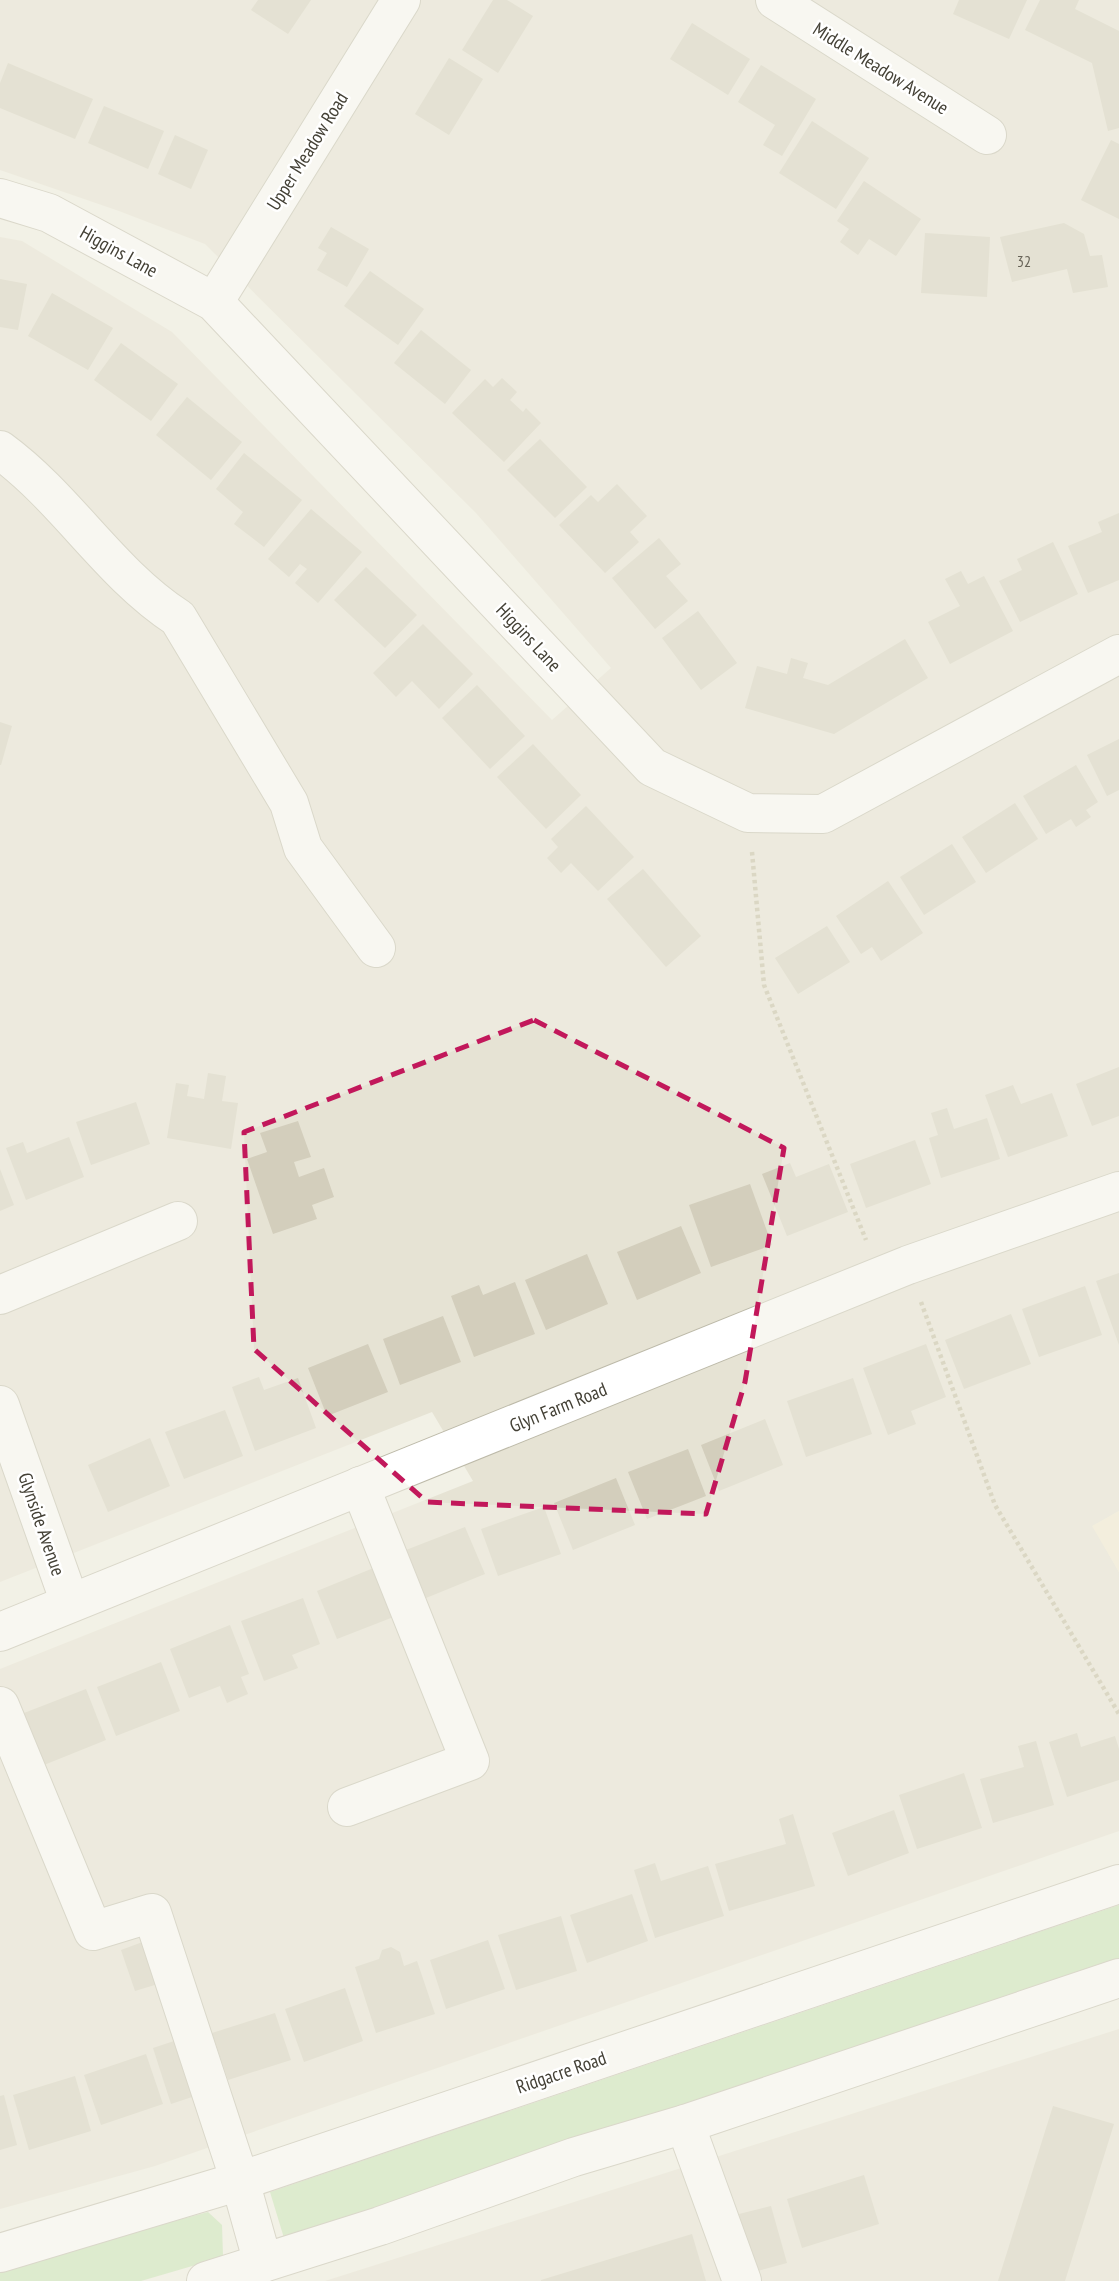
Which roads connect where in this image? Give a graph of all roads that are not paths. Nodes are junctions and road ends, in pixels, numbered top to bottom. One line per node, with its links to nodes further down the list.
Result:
1 (401, 0): 5 (street, Upper Meadow Road)
2 (775, 0): 3 (street, Middle Meadow Avenue)
3 (987, 135)
4 (0, 198): 5 (street, Higgins Lane)
5 (214, 303): 7 (street, Higgins Lane)
6 (0, 450): 8 (street)
7 (1119, 654)
8 (376, 948)
9 (1119, 1191): 13 (street, Glyn Farm Road)
10 (178, 1221): 11 (street)
11 (0, 1294)
12 (0, 1405): 14 (street, Glynside Avenue)
13 (360, 1486): 14 (street, Glyn Farm Road); 17 (street)
14 (70, 1603): 15 (street, Glyn Farm Road)
15 (0, 1632)
16 (0, 1706): 21 (street)
17 (348, 1807)
18 (1119, 1884): 21 (street, Ridgacre Road)
19 (1119, 1978): 20 (street)
20 (684, 2124): 23 (street); 25 (street)
21 (240, 2181): 22 (street, Ridgacre Road); 23 (street)
22 (0, 2253)
23 (263, 2263): 24 (street)
24 (206, 2281)
25 (742, 2281)

